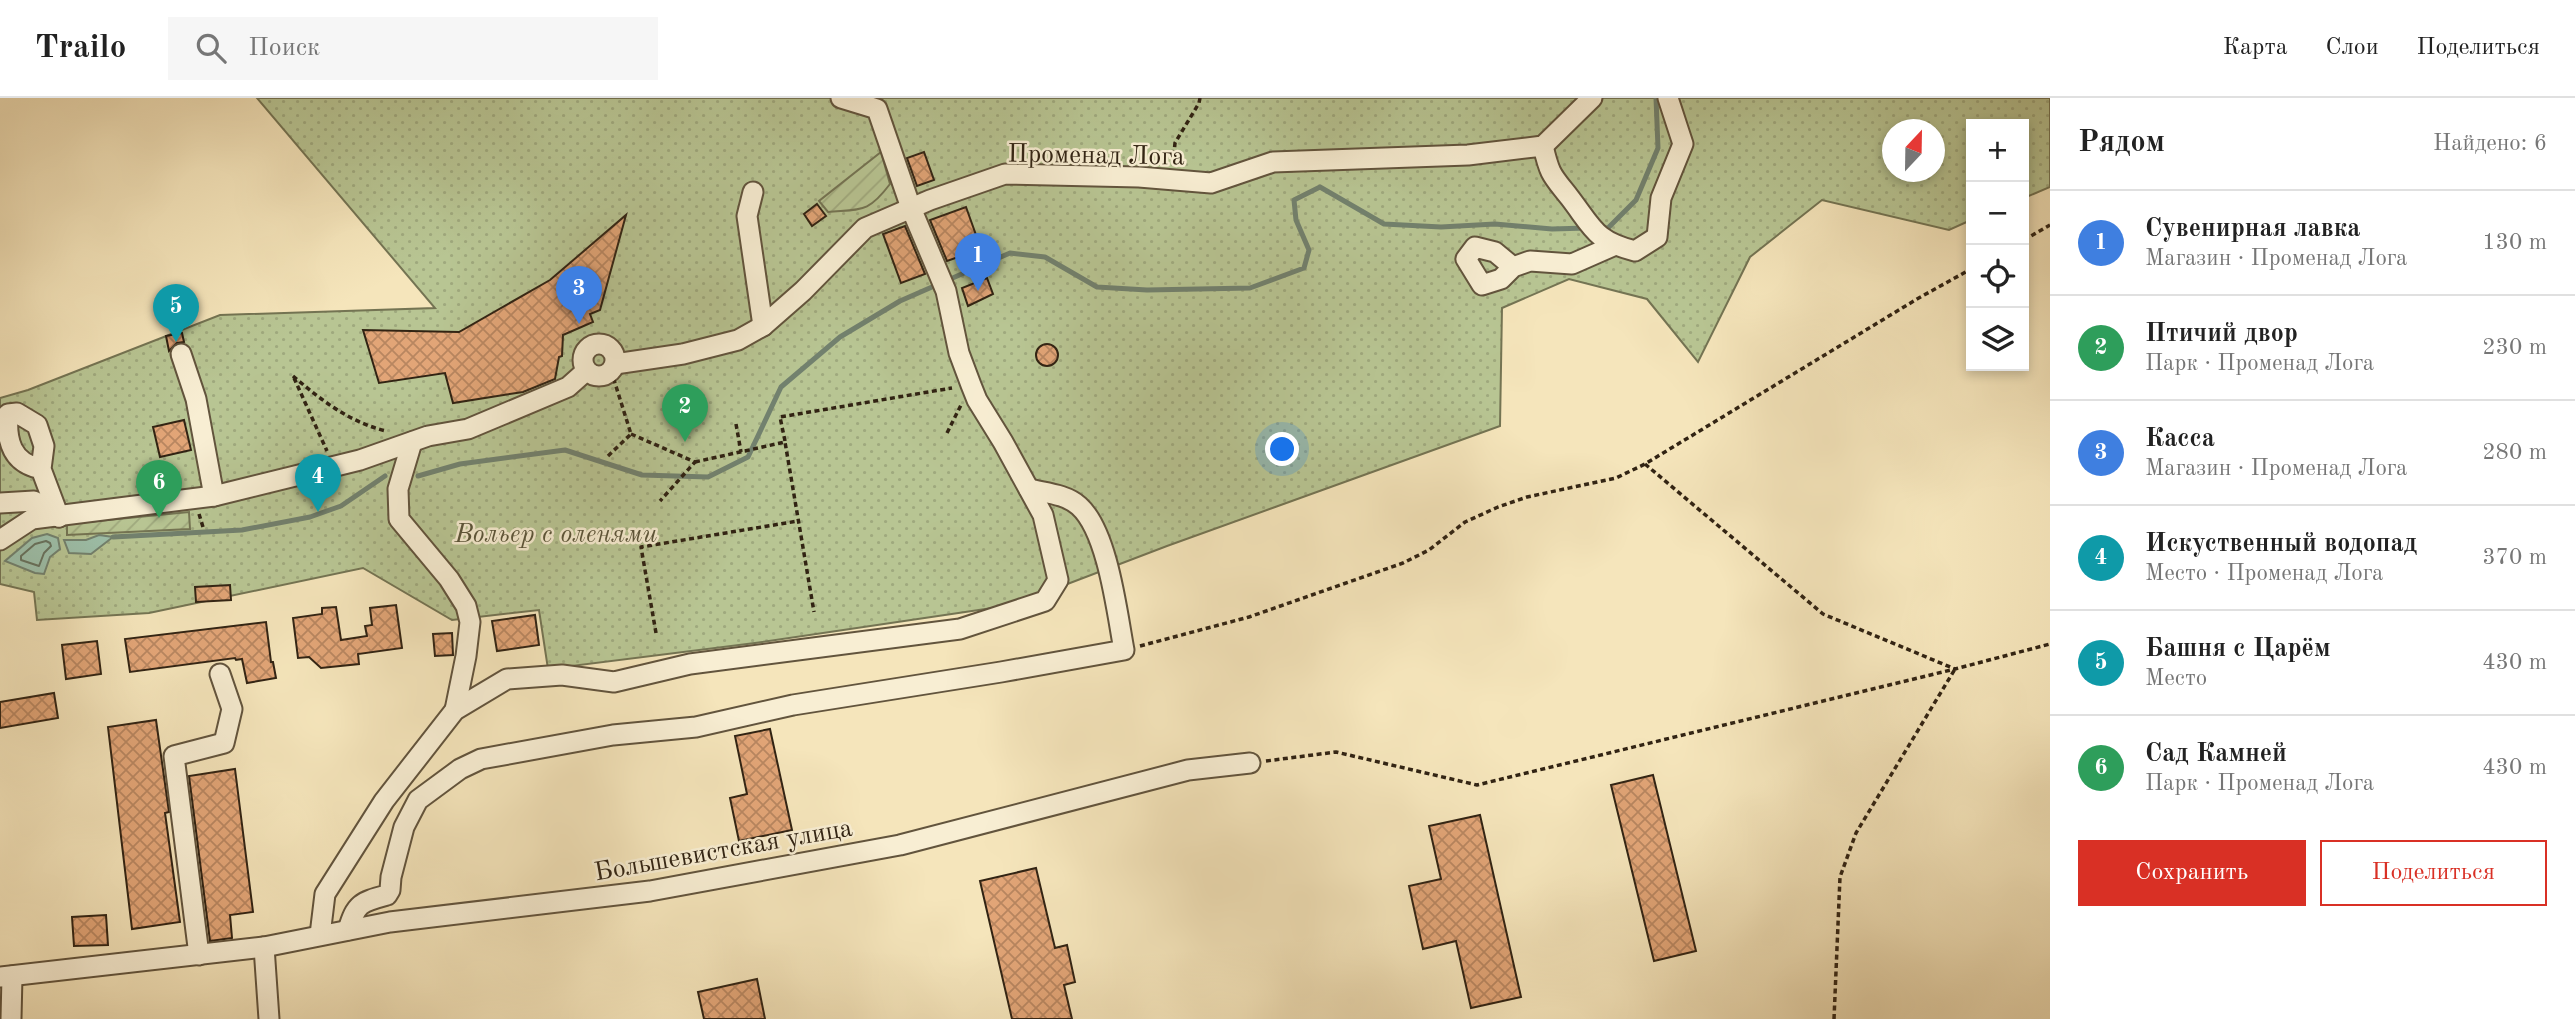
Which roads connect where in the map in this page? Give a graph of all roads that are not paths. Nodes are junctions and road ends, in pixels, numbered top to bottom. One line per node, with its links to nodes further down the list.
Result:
1 (841, 98): 6 (street)
2 (1592, 98): 4 (street)
3 (1668, 98): 7 (street)
4 (1543, 146): 6 (street, Променад Лога); 7 (street)
5 (753, 192): 9 (street)
6 (911, 208): 9 (street, Променад Лога); 15 (street)
7 (1613, 246): 8 (street)
8 (1513, 267)
9 (763, 326): 11 (street, Променад Лога)
10 (181, 354): 16 (street)
11 (613, 368): 12 (street); 12 (street)
12 (586, 370): 13 (street)
13 (412, 442): 16 (street); 21 (street)
14 (41, 469): 18 (street)
15 (1029, 489): 21 (street); 23 (street)
16 (214, 496): 18 (street)
17 (0, 503): 18 (street)
18 (59, 517): 19 (street)
19 (0, 540)
20 (220, 674): 26 (street)
21 (456, 710): 24 (street)
22 (1250, 763): 23 (street, Большевистская улица)
23 (348, 930): 24 (street, Большевистская улица)
24 (320, 935): 25 (street, Большевистская улица)
25 (264, 947): 26 (street, Большевистская улица); 29 (street)
26 (199, 955): 27 (street, Большевистская улица)
27 (6, 976): 28 (street)
28 (11, 1019)
29 (269, 1019)

